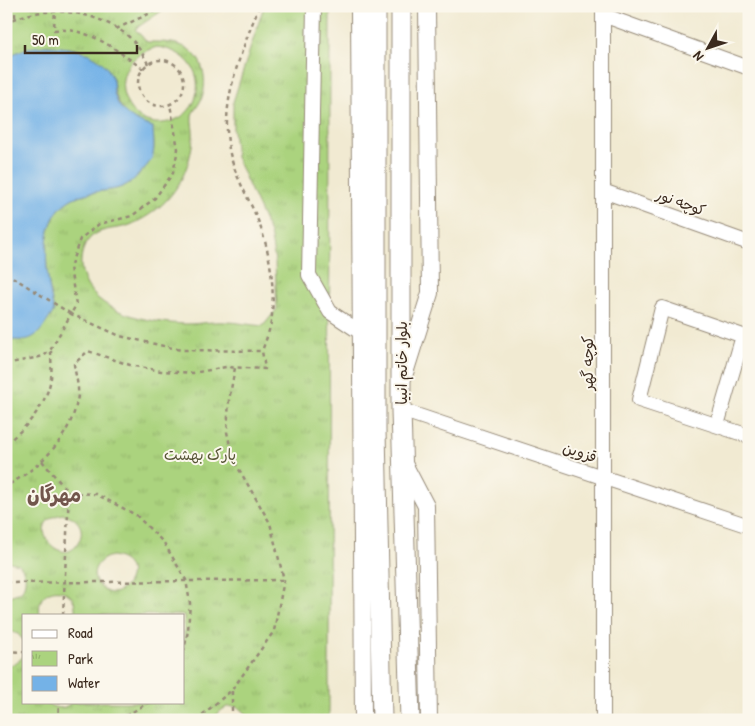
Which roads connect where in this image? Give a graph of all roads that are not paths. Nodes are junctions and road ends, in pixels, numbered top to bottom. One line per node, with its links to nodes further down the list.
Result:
1 (314, 6): 10 (street)
2 (359, 6): 10 (street)
3 (376, 6): 19 (main road, بلوار خاتم انبیا)
4 (401, 6): 12 (main road, بلوار خاتم انبیا)
5 (427, 6): 12 (street)
6 (603, 11): 7 (street); 8 (street, کوچه گهر)
7 (749, 68)
8 (603, 191): 9 (street, کوچه نور); 17 (street, کوچه گهر)
9 (749, 243)
10 (362, 334): 22 (street)
11 (746, 337): 14 (street); 14 (street)
12 (401, 385): 13 (main road, بلوار خاتم انبیا)
13 (401, 410): 16 (main road, بلوار خاتم انبیا); 17 (street, قزوین)
14 (717, 425): 15 (street)
15 (749, 436)
16 (402, 458): 20 (main road, بلوار خاتم انبیا); 23 (street)
17 (603, 477): 18 (street, قزوین); 21 (street, کوچه گهر)
18 (749, 526)
19 (382, 715): 20 (main road)
20 (410, 715)
21 (606, 719)
22 (363, 720)
23 (429, 720)

